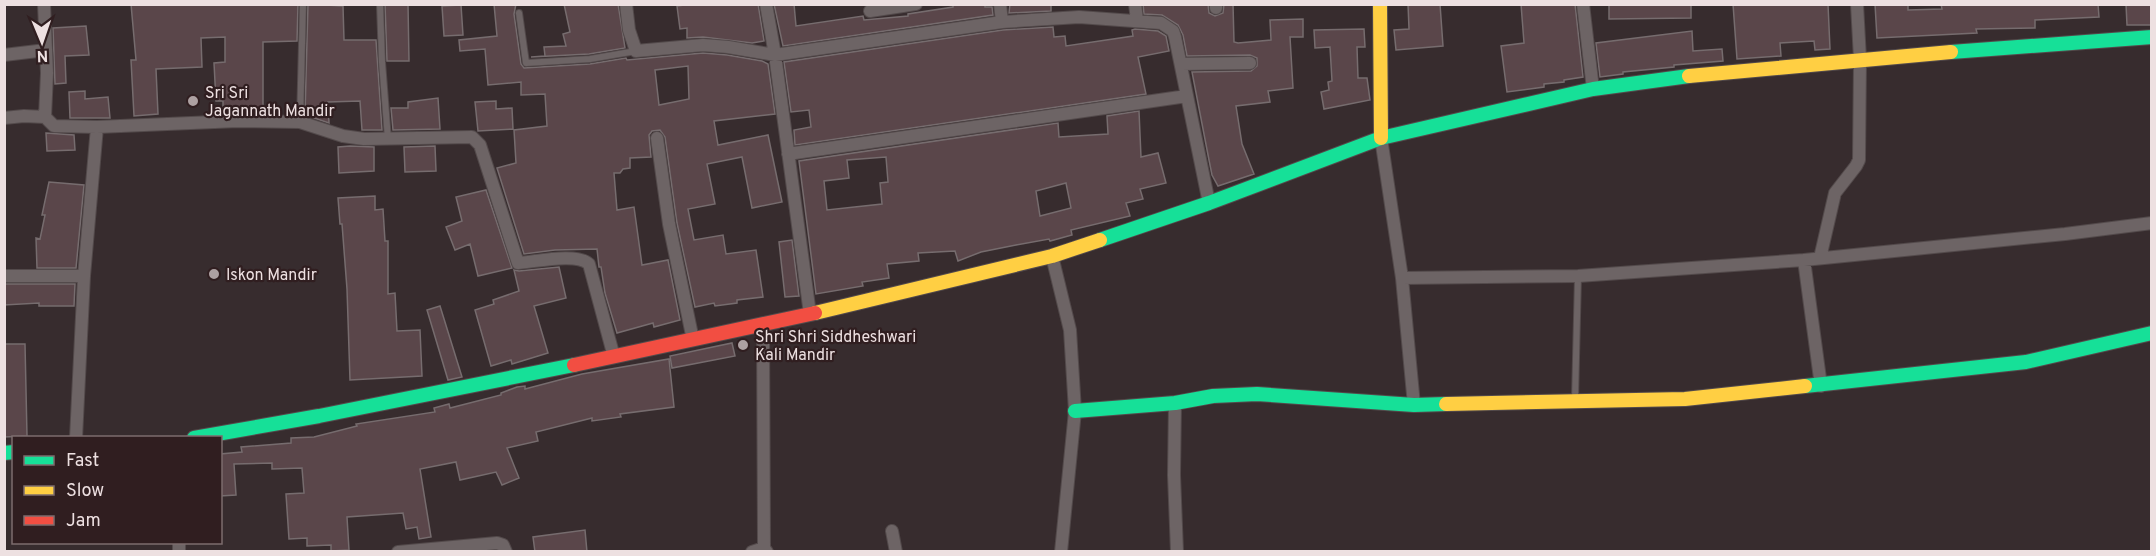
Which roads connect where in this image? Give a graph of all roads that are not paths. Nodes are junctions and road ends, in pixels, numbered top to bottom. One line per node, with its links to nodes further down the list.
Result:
1 (44, 4): 17 (street)
2 (303, 4): 28 (lane)
3 (380, 4): 32 (lane)
4 (626, 4): 18 (street)
5 (766, 4): 20 (street)
6 (916, 4): 12 (street)
7 (1000, 4): 15 (street)
8 (1135, 4): 14 (street)
9 (1380, 4): 31 (street)
10 (1583, 4): 24 (street)
11 (1857, 4): 21 (street)
12 (870, 11)
13 (519, 13): 18 (lane)
14 (1137, 20): 15 (street); 23 (street)
15 (1002, 22): 20 (street)
16 (2151, 37): 21 (street)
17 (46, 50): 19 (street); 26 (street)
18 (636, 51): 20 (street)
19 (4, 55)
20 (775, 55): 33 (street)
21 (1860, 59): 24 (street); 37 (street)
22 (1250, 63): 23 (street)
23 (1181, 64): 25 (street)
24 (1593, 89): 31 (street)
25 (1187, 96): 33 (street); 34 (street)
26 (45, 117): 27 (street); 29 (street)
27 (4, 118)
28 (300, 122): 29 (street); 32 (street)
29 (97, 127): 40 (street)
30 (657, 138): 46 (street)
31 (1382, 138): 34 (street); 42 (street)
32 (388, 139): 47 (street)
33 (788, 154): 43 (street)
34 (1209, 203): 36 (street)
35 (2151, 223): 37 (street)
36 (1052, 256): 43 (street); 52 (street)
37 (1820, 258): 38 (street)
38 (1804, 260): 41 (street); 48 (street)
39 (4, 276): 40 (street)
40 (84, 276): 53 (street)
41 (1578, 276): 42 (street); 49 (lane)
42 (1402, 278): 51 (street)
43 (810, 314): 44 (street)
44 (763, 325): 46 (street); 56 (street)
45 (2151, 333): 48 (street)
46 (693, 340): 47 (street)
47 (614, 357): 54 (street)
48 (1821, 386): 49 (street)
49 (1575, 402): 51 (street)
50 (1175, 403): 51 (street); 52 (street); 61 (street)
51 (1414, 405)
52 (1075, 411): 60 (street)
53 (76, 436)
54 (206, 436)
55 (892, 531): 59 (street)
56 (761, 550)
57 (398, 552): 58 (street)
58 (506, 552)
59 (896, 552)
60 (1061, 552)
61 (1178, 552)

